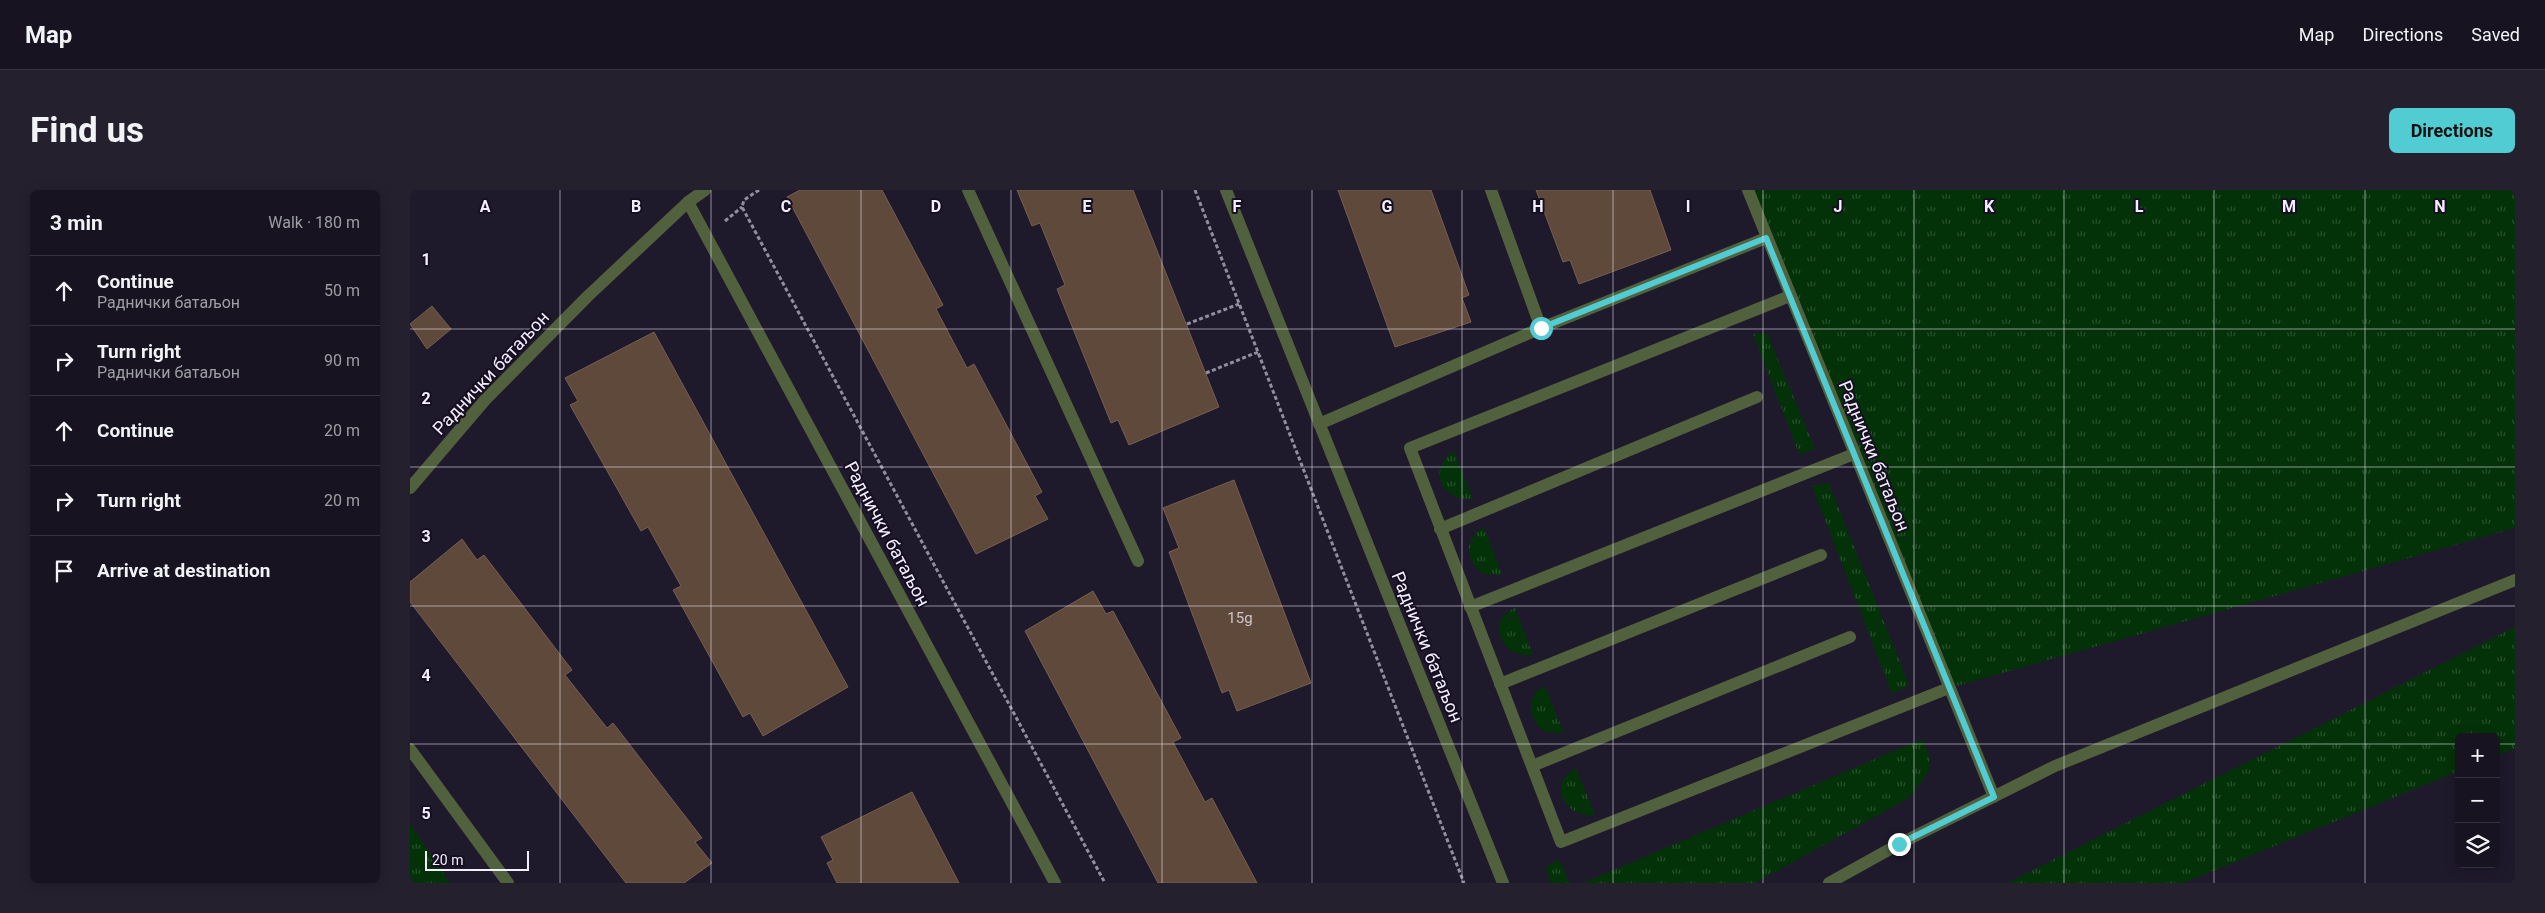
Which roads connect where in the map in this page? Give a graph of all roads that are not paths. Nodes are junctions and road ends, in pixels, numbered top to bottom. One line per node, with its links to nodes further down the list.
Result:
1 (705, 190): 6 (street, Раднички батаљон)
2 (968, 190): 16 (street)
3 (1226, 190): 11 (street, Раднички батаљон)
4 (1490, 190): 9 (street)
5 (1748, 190): 7 (street, Раднички батаљон)
6 (688, 202): 13 (street, Раднички батаљон); 26 (street, Раднички батаљон)
7 (1766, 238): 8 (street, Раднички батаљон); 9 (street)
8 (1790, 296): 12 (street, Раднички батаљон); 14 (street)
9 (1541, 328): 11 (street)
10 (1757, 397): 14 (street)
11 (1319, 424): 27 (street, Раднички батаљон)
12 (1854, 454): 18 (street); 21 (street, Раднички батаљон)
13 (410, 488)
14 (1440, 529): 18 (street)
15 (1820, 555): 20 (street)
16 (1138, 560)
17 (2515, 580): 24 (street)
18 (1470, 607): 20 (street)
19 (1850, 637): 23 (street)
20 (1500, 684): 23 (street)
21 (1949, 688): 23 (street); 24 (street, Раднички батаљон)
22 (410, 749): 25 (street)
23 (1532, 766)
24 (1994, 797): 28 (street)
25 (508, 883)
26 (1055, 883)
27 (1503, 883)
28 (1829, 883)

